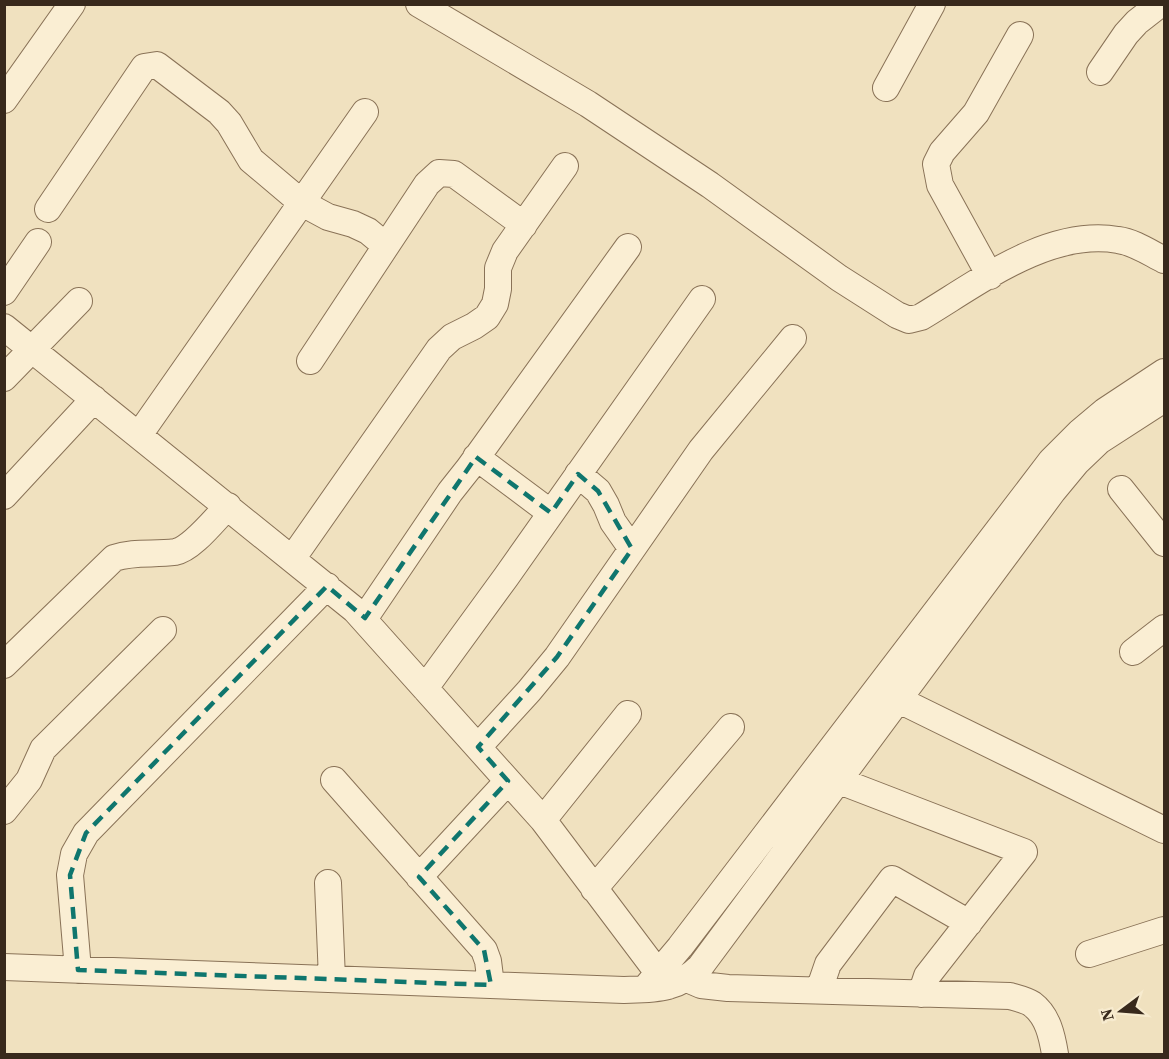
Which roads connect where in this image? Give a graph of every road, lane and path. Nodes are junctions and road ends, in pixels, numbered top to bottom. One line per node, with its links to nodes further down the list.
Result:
1 (72, 4): 8 (street)
2 (419, 4): 18 (street)
3 (932, 4): 7 (street)
4 (1160, 4): 6 (street)
5 (1020, 35): 18 (street)
6 (1100, 72)
7 (886, 88)
8 (4, 100)
9 (365, 112): 11 (street)
10 (565, 166): 13 (street)
11 (302, 203): 12 (street); 15 (street); 30 (street)
12 (48, 209)
13 (524, 225): 15 (street); 39 (street)
14 (38, 242): 19 (street)
15 (386, 246): 25 (street)
16 (628, 247): 31 (street)
17 (1164, 260): 18 (street)
18 (990, 276)
19 (4, 292)
20 (702, 299): 32 (street)
21 (79, 301): 24 (street)
22 (4, 327): 24 (street)
23 (793, 338): 38 (street)
24 (32, 349): 27 (street); 28 (street)
25 (310, 361)
26 (1164, 372): 66 (street)
27 (4, 378)
28 (94, 399): 30 (street); 33 (street)
29 (1164, 399): 47 (street)
30 (139, 435): 35 (street)
31 (476, 458): 36 (street); 41 (street)
32 (578, 474): 36 (street); 38 (street)
33 (10, 480)
34 (1121, 489): 37 (street)
35 (228, 506): 39 (street); 45 (street)
36 (551, 513): 46 (street)
37 (1164, 543)
38 (632, 549): 50 (street)
39 (292, 559): 40 (street)
40 (327, 586): 41 (street); 64 (street)
41 (364, 619): 46 (street)
42 (1164, 628): 44 (street)
43 (164, 630): 54 (street)
44 (1133, 652)
45 (4, 664)
46 (425, 688): 50 (street)
47 (897, 699): 52 (street); 56 (street)
48 (628, 714): 55 (street)
49 (730, 726): 59 (street)
50 (478, 747): 53 (street)
51 (334, 780): 57 (street)
52 (837, 780): 60 (street); 66 (street)
53 (508, 781): 55 (street); 57 (street)
54 (4, 812)
55 (543, 820): 59 (street)
56 (1164, 830)
57 (419, 876): 67 (street)
58 (328, 883): 65 (street)
59 (594, 889): 66 (street)
60 (969, 923): 68 (street); 69 (street)
61 (1164, 930): 62 (street)
62 (1089, 954)
63 (4, 967): 64 (street)
64 (78, 969): 65 (street)
65 (332, 979): 67 (street)
66 (664, 982): 67 (street); 68 (street)
67 (491, 985)
68 (819, 990): 69 (street)
69 (921, 994): 70 (street)
70 (1056, 1054)

